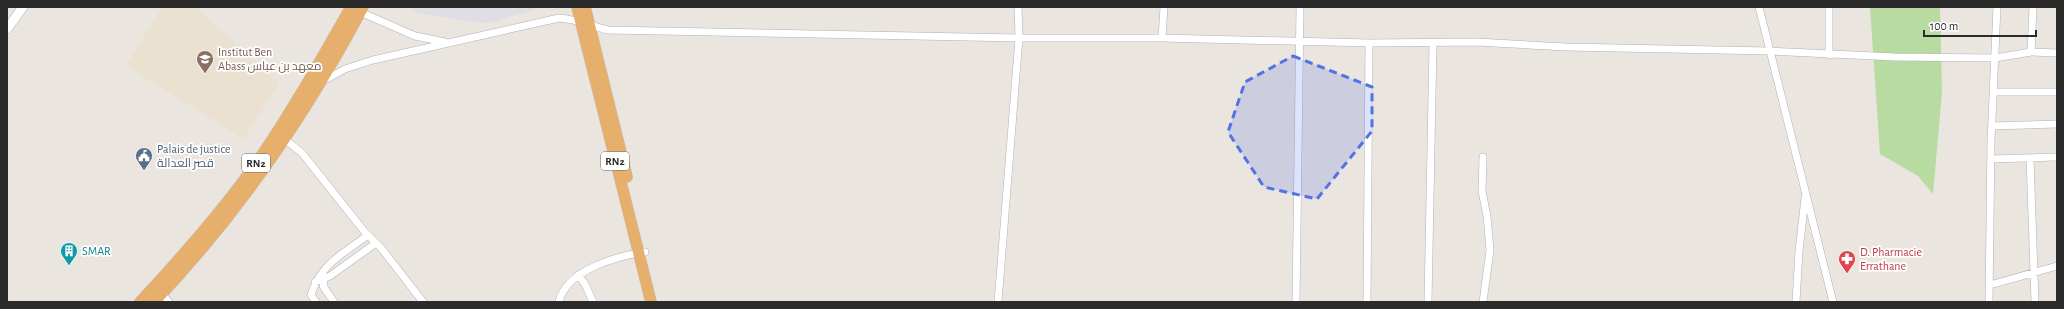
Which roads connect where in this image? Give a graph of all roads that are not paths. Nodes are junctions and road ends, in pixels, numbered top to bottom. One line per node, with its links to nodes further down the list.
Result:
1 (23, 7): 14 (street)
2 (577, 7): 12 (highway, RN2)
3 (585, 7): 13 (highway, RN2)
4 (1018, 7): 15 (street)
5 (1164, 7): 16 (street)
6 (1300, 7): 18 (street)
7 (1758, 7): 21 (street)
8 (1829, 7): 24 (street)
9 (1997, 7): 25 (street)
10 (2032, 7): 22 (street)
11 (356, 8): 17 (street); 27 (highway, RN2); 28 (highway, RN2)
12 (580, 20): 13 (street); 17 (street); 41 (highway, RN2)
13 (591, 26): 15 (street); 41 (highway, RN2)
14 (7, 29)
15 (1019, 38): 16 (street); 58 (street)
16 (1162, 38): 18 (street)
17 (450, 42): 28 (street)
18 (1299, 42): 19 (street); 59 (street)
19 (1369, 43): 20 (street); 60 (street)
20 (1432, 43): 21 (street); 61 (street)
21 (1770, 51): 24 (street); 38 (street)
22 (2031, 52): 23 (street); 25 (street)
23 (2057, 53): 26 (street)
24 (1829, 55): 25 (street)
25 (1995, 58): 29 (street)
26 (2057, 59)
27 (309, 80): 28 (street); 33 (highway, RN2)
28 (321, 82): 33 (highway, RN2)
29 (1993, 92): 30 (street); 32 (street)
30 (2057, 92)
31 (2057, 124): 32 (street)
32 (1992, 126): 37 (street)
33 (280, 136): 39 (street); 48 (highway, RN2); 50 (highway, RN2)
34 (1483, 158): 62 (street)
35 (2030, 158): 36 (street); 37 (street); 43 (street)
36 (2057, 158)
37 (1991, 159): 47 (street)
38 (1806, 194): 63 (street); 64 (street)
39 (368, 236): 40 (street); 46 (street)
40 (376, 243): 45 (street); 49 (street)
41 (642, 252): 44 (street); 56 (highway, RN2); 57 (highway, RN2)
42 (2057, 266): 43 (street)
43 (2035, 272): 47 (street); 66 (street)
44 (578, 275): 54 (street); 55 (street)
45 (324, 279): 46 (street); 53 (street)
46 (315, 282): 52 (street)
47 (1990, 285): 65 (street)
48 (165, 298): 51 (highway, RN2)
49 (419, 301)
50 (140, 302)
51 (154, 302)
52 (316, 302)
53 (334, 302)
54 (559, 302)
55 (593, 302)
56 (651, 302)
57 (658, 302)
58 (998, 302)
59 (1296, 302)
60 (1367, 302)
61 (1428, 302)
62 (1483, 302)
63 (1796, 302)
64 (1833, 302)
65 (1989, 302)
66 (2035, 302)

